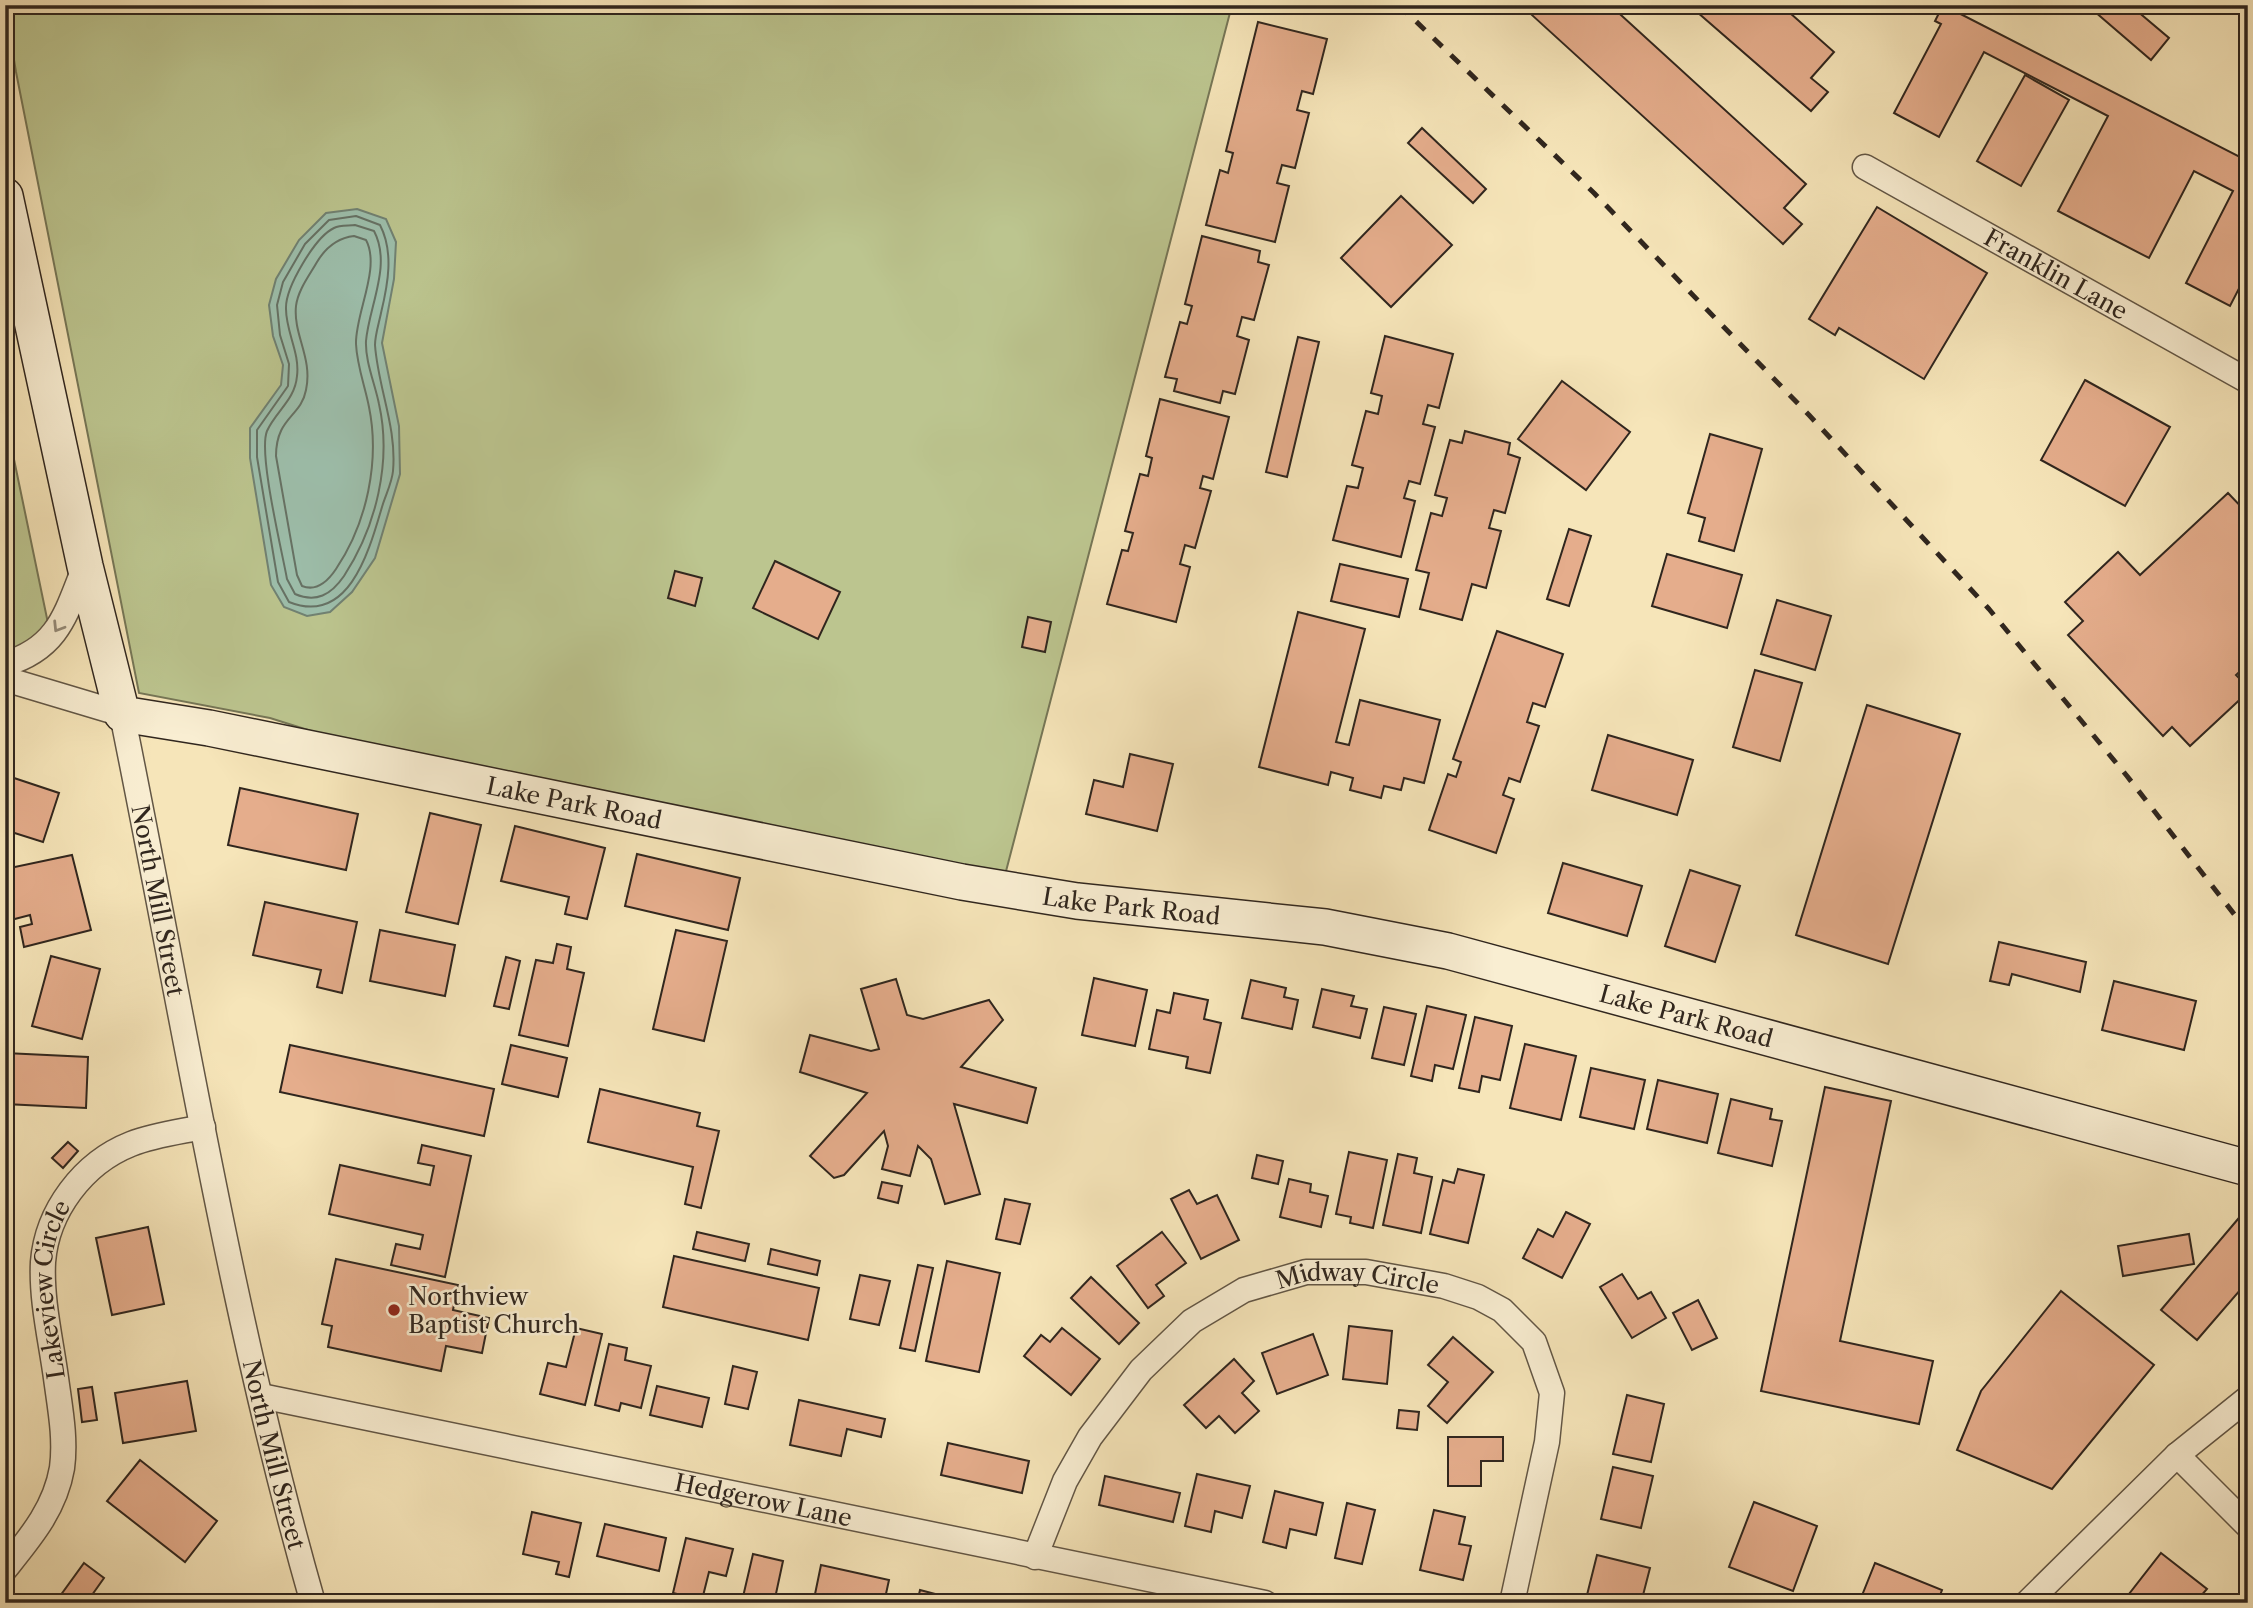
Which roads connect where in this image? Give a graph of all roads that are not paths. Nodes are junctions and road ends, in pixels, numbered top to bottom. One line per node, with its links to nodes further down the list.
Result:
1 (1865, 167): 3 (street, Franklin Lane)
2 (5, 196): 4 (main road, North Mill Street)
3 (2248, 381)
4 (85, 566): 5 (street, one-way to 5); 7 (main road, North Mill Street)
5 (5, 664)
6 (5, 679): 7 (street, Lake Park Road)
7 (122, 714): 8 (street, North Mill Street); 9 (main road, Lake Park Road)
8 (203, 1127): 10 (street, North Mill Street); 15 (street, Lakeview Circle)
9 (2248, 1168)
10 (261, 1396): 14 (street, Hedgerow Lane); 17 (street, North Mill Street)
11 (2248, 1398): 12 (street)
12 (2178, 1455): 13 (street); 16 (street)
13 (2248, 1526)
14 (1035, 1557): 18 (street, Hedgerow Lane); 19 (street, Midway Circle)
15 (5, 1569)
16 (2033, 1601)
17 (313, 1603)
18 (1265, 1603)
19 (1512, 1603)

